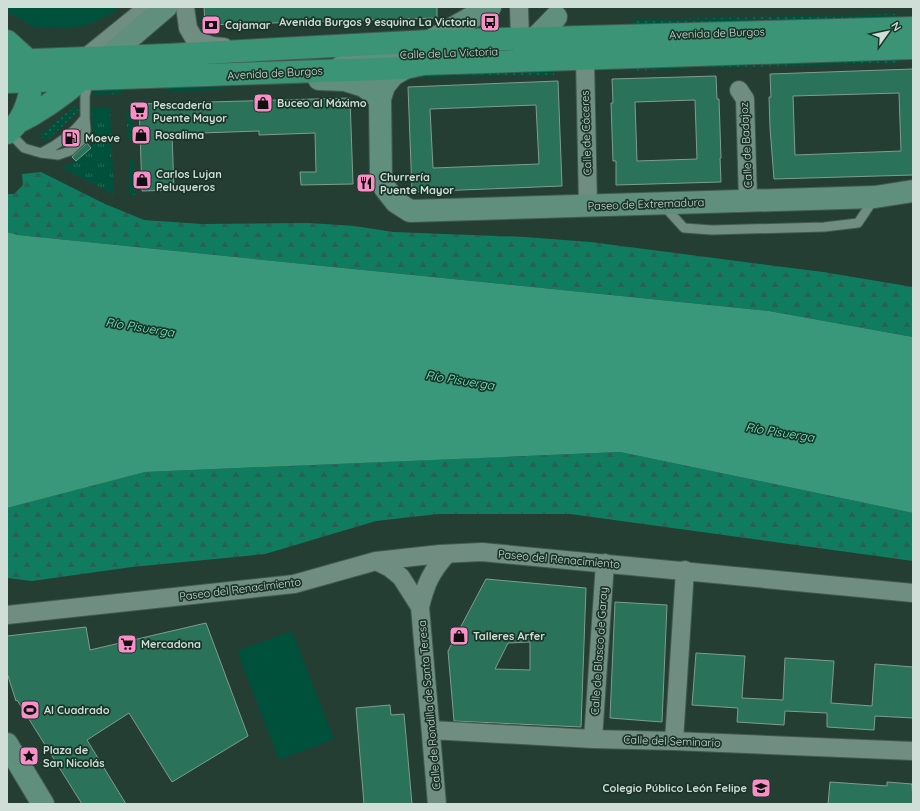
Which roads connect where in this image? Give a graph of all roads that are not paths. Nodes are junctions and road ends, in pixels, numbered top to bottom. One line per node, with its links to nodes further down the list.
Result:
1 (148, 7): 17 (street)
2 (166, 7): 17 (street)
3 (185, 7): 13 (street)
4 (490, 7): 10 (street, Calle de La Victoria)
5 (519, 7): 11 (street)
6 (555, 12): 8 (street); 11 (street)
7 (913, 28): 8 (highway, Avenida de Burgos)
8 (570, 37): 11 (highway, Avenida de Burgos)
9 (7, 41): 15 (highway)
10 (430, 41): 11 (highway, Avenida de Burgos); 13 (highway, Avenida de Burgos)
11 (531, 46): 14 (highway, Avenida de Burgos); 18 (highway, Avenida de Burgos); 19 (street, Calle de La Victoria)
12 (913, 48): 14 (highway, Avenida de Burgos)
13 (268, 50): 17 (highway, Avenida de Burgos)
14 (585, 59): 30 (street, Calle de Cáceres)
15 (29, 61): 16 (highway, Avenida de Burgos); 17 (highway, Avenida de Burgos); 22 (highway)
16 (7, 62)
17 (91, 68): 20 (highway, Avenida de Burgos); 22 (highway, Avenida de Burgos); 25 (highway); 25 (lane)
18 (405, 68): 19 (highway, Avenida de Burgos); 24 (street)
19 (330, 70): 20 (highway, Avenida de Burgos)
20 (271, 73): 24 (street)
21 (7, 82): 22 (highway, Avenida de Burgos)
22 (32, 82): 25 (highway)
23 (739, 90): 28 (street, Calle de Badajoz)
24 (380, 99): 30 (street, Paseo de Extremadura)
25 (11, 129)
26 (913, 191): 27 (street, Paseo de Extremadura)
27 (878, 197): 28 (street, Paseo de Extremadura); 29 (lane); 31 (street, Paseo de Extremadura)
28 (748, 201): 29 (street, Paseo de Extremadura)
29 (662, 203): 30 (street, Paseo de Extremadura)
30 (588, 206)
31 (913, 206)
32 (447, 554): 33 (street, Paseo del Renacimiento); 34 (street, Paseo del Renacimiento); 37 (street, Calle de Rondilla de Santa Teresa)
33 (376, 561): 37 (street, Calle de Rondilla de Santa Teresa); 38 (street, Paseo del Renacimiento)
34 (605, 563): 35 (street, Paseo del Renacimiento); 40 (street, Calle de Blasco de Garay)
35 (685, 570): 36 (street, Paseo del Renacimiento); 41 (street)
36 (913, 593)
37 (420, 607): 39 (street, Calle de Rondilla de Santa Teresa)
38 (7, 615)
39 (430, 730): 40 (street, Calle del Seminario); 45 (street, Calle de Rondilla de Santa Teresa)
40 (593, 739): 41 (street, Calle del Seminario)
41 (674, 741): 43 (street, Calle del Seminario)
42 (7, 744): 44 (street)
43 (913, 751)
44 (43, 804)
45 (437, 804)

